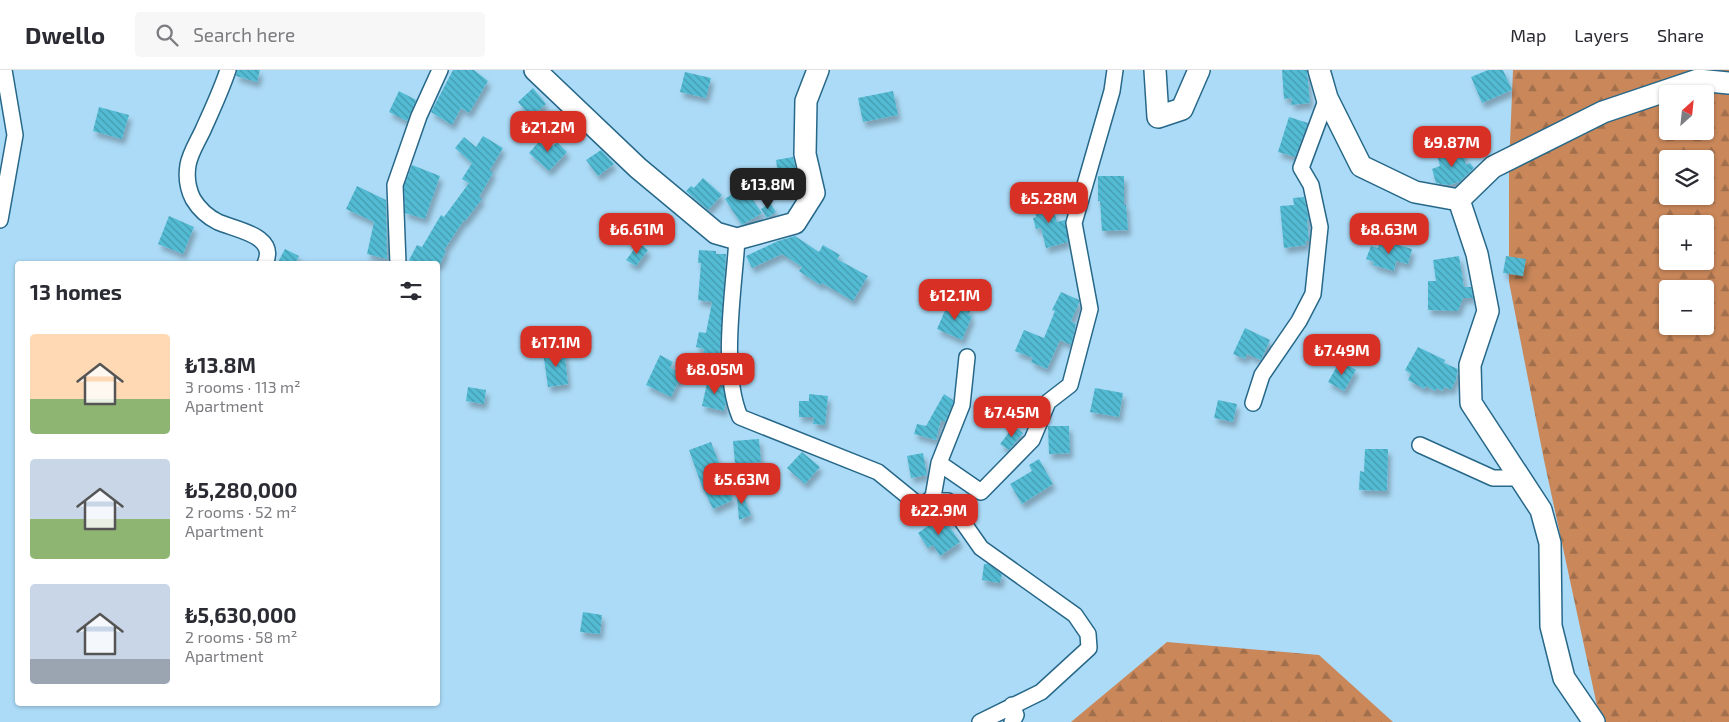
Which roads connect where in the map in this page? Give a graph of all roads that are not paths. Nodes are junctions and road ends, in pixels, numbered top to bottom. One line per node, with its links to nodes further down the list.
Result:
1 (4, 70): 13 (street)
2 (228, 70): 15 (street)
3 (440, 70): 16 (street)
4 (535, 70): 14 (street)
5 (818, 70): 14 (street)
6 (1115, 70): 20 (street)
7 (1155, 70): 8 (street)
8 (1199, 70)
9 (1320, 70): 11 (street)
10 (1729, 83): 12 (street)
11 (1327, 98): 12 (street); 18 (street)
12 (1459, 200): 21 (street)
13 (0, 220)
14 (737, 239): 22 (street)
15 (265, 261)
16 (398, 261)
17 (967, 357): 20 (street)
18 (1253, 403)
19 (1420, 445): 21 (street)
20 (939, 463): 22 (street)
21 (1520, 478): 26 (street)
22 (921, 507): 23 (street)
23 (1012, 705): 24 (street); 25 (street)
24 (980, 722)
25 (1012, 722)
26 (1594, 722)

